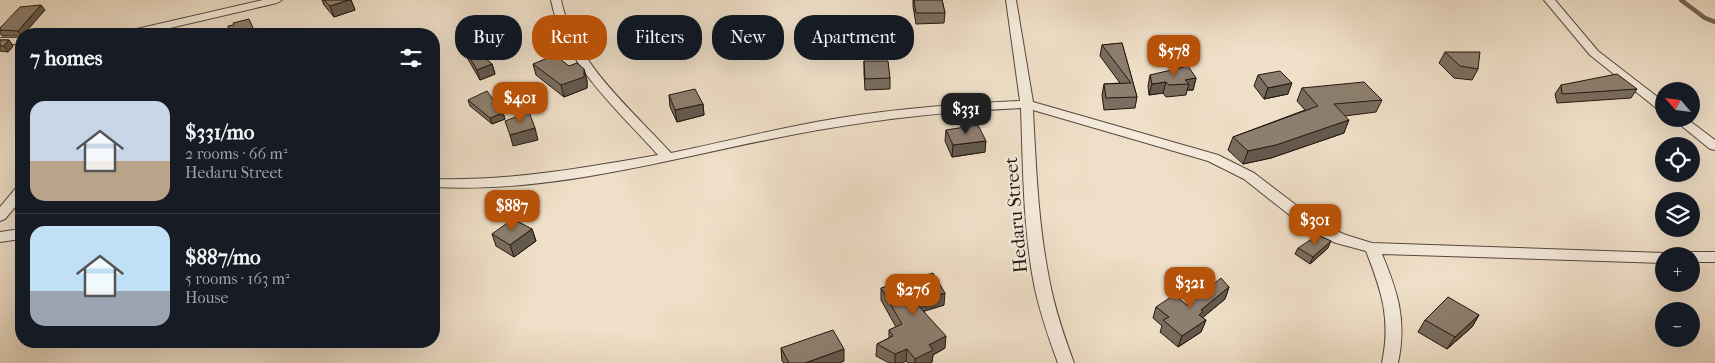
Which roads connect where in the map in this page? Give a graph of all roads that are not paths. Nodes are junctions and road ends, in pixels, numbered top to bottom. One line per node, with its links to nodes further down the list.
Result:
1 (277, 0): 5 (street)
2 (556, 0): 12 (street)
3 (1011, 0): 9 (street, Hedaru Street)
4 (1549, 0): 8 (street)
5 (154, 28)
6 (0, 41): 7 (street)
7 (15, 42)
8 (1655, 101)
9 (1026, 104): 12 (street); 18 (street); 22 (street, Hedaru Street)
10 (1690, 128): 11 (street)
11 (1715, 146)
12 (668, 158): 13 (street)
13 (440, 182)
14 (15, 197): 15 (street)
15 (0, 216)
16 (15, 235): 17 (street)
17 (0, 237)
18 (1372, 248): 21 (street); 23 (street)
19 (1700, 257): 20 (street)
20 (1715, 257)
21 (1655, 258)
22 (1066, 363)
23 (1390, 363)

